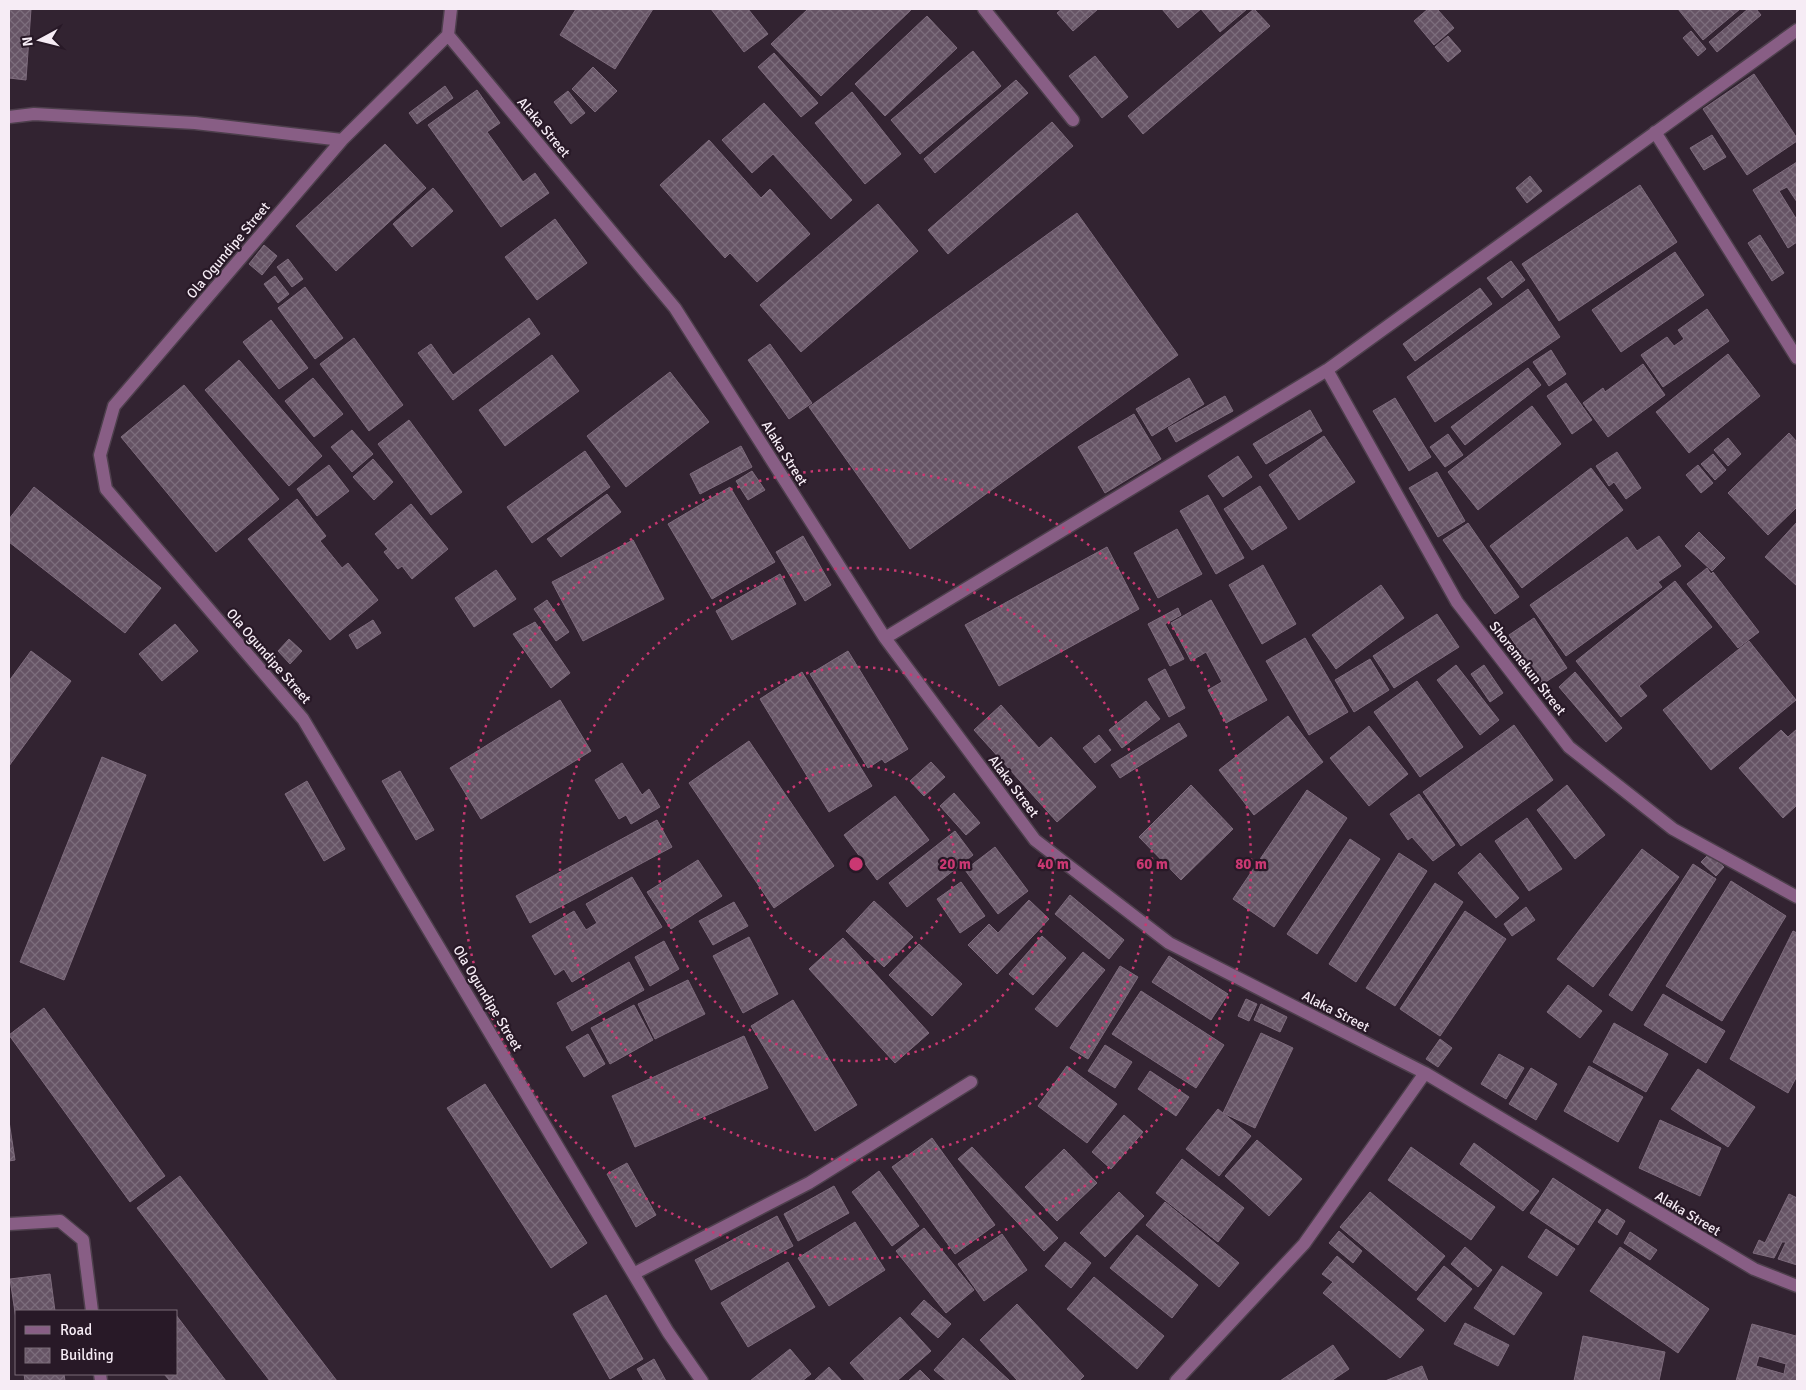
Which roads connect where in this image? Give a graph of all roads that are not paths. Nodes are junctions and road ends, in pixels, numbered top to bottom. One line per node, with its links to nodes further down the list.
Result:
1 (451, 9): 4 (street)
2 (984, 9): 6 (street)
3 (1797, 30): 7 (street)
4 (448, 35): 8 (street, Ola Ogundipe Street); 11 (street, Alaka Street)
5 (9, 117): 8 (street)
6 (1073, 120)
7 (1656, 132): 9 (street); 10 (street)
8 (342, 140): 16 (street, Ola Ogundipe Street)
9 (1797, 358)
10 (1327, 370): 11 (street); 12 (street, Shoremekun Street)
11 (884, 638): 13 (street, Alaka Street)
12 (1797, 898)
13 (1425, 1074): 17 (street, Alaka Street); 20 (street)
14 (971, 1082): 16 (street)
15 (9, 1224): 18 (street)
16 (635, 1273): 19 (street, Ola Ogundipe Street)
17 (1797, 1286)
18 (92, 1310)
19 (702, 1381)
20 (1176, 1381)

